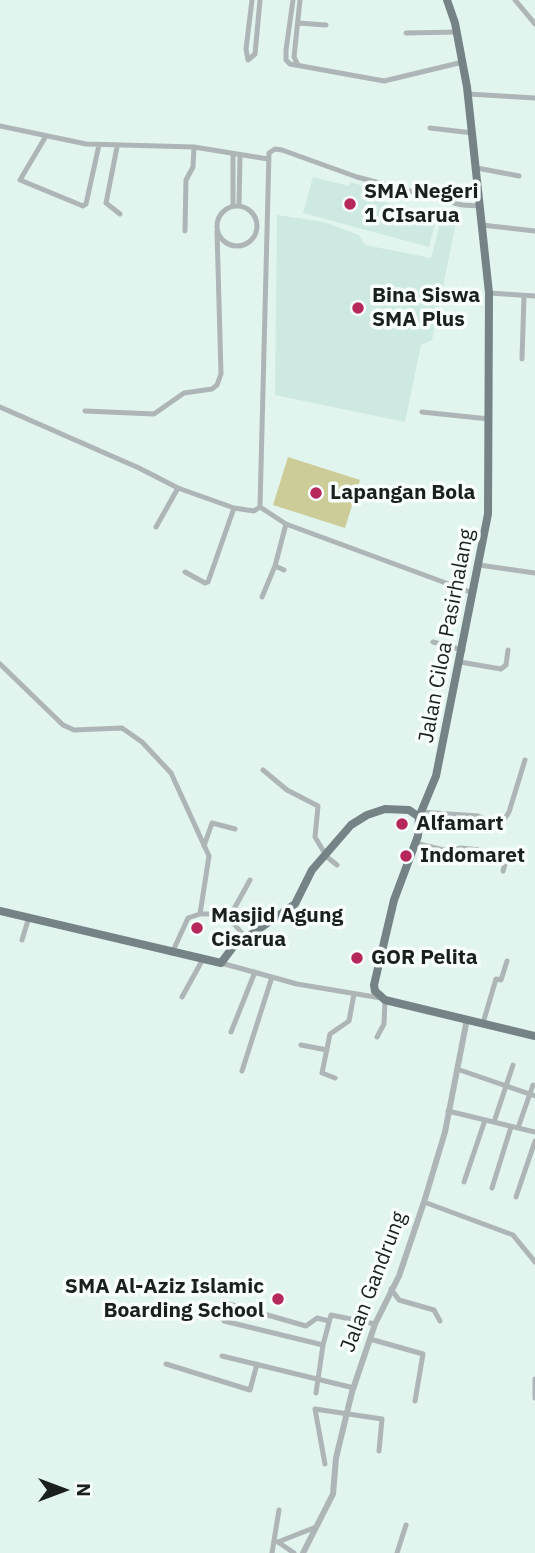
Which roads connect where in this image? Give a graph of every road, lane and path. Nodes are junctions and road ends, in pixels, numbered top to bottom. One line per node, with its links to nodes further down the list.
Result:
1 (252, 0): 2 (street)
2 (260, 0)
3 (293, 0): 13 (street)
4 (300, 0): 7 (street)
5 (447, 0): 10 (main road, Jalan Ciloa Pasirhalang)
6 (515, 0): 8 (street)
7 (298, 23): 9 (street); 13 (street)
8 (535, 24)
9 (326, 25)
10 (457, 32): 11 (street); 12 (main road, Jalan Ciloa Pasirhalang)
11 (407, 33)
12 (463, 62): 13 (street); 14 (main road, Jalan Ciloa Pasirhalang)
13 (298, 66)
14 (468, 94): 15 (street); 18 (main road, Jalan Ciloa Pasirhalang)
15 (535, 98)
16 (0, 126): 19 (street)
17 (430, 128): 18 (street)
18 (472, 134): 25 (main road, Jalan Ciloa Pasirhalang)
19 (47, 136): 20 (street); 20 (street)
20 (99, 145): 21 (street)
21 (117, 147): 22 (street); 29 (street)
22 (194, 147): 23 (street); 32 (street)
23 (237, 155): 24 (street); 27 (street)
24 (268, 159): 28 (street); 45 (street)
25 (477, 169): 26 (street); 28 (main road, Jalan Ciloa Pasirhalang)
26 (519, 176)
27 (236, 206): 33 (street); 34 (street)
28 (480, 206): 30 (main road, Jalan Ciloa Pasirhalang)
29 (120, 214)
30 (482, 225): 31 (street); 36 (main road, Jalan Ciloa Pasirhalang)
31 (535, 231)
32 (185, 232)
33 (217, 232): 34 (street); 35 (street)
34 (234, 246): 35 (street)
35 (219, 257): 41 (street)
36 (489, 293): 37 (street); 43 (main road, Jalan Ciloa Pasirhalang)
37 (524, 296): 38 (street); 39 (street)
38 (535, 296)
39 (522, 359)
40 (0, 407): 44 (street)
41 (85, 411)
42 (422, 412): 43 (street)
43 (489, 419): 49 (main road, Jalan Ciloa Pasirhalang)
44 (178, 488): 46 (street); 48 (street)
45 (260, 507): 46 (street); 47 (street)
46 (234, 508): 52 (street)
47 (286, 524): 50 (street); 54 (street)
48 (156, 527)
49 (479, 565): 53 (street); 54 (main road, Jalan Ciloa Pasirhalang)
50 (275, 566): 51 (street); 55 (street)
51 (284, 570)
52 (185, 572)
53 (535, 573)
54 (473, 593): 57 (main road, Jalan Ciloa Pasirhalang)
55 (262, 597)
56 (433, 642): 57 (street)
57 (463, 650): 59 (main road, Jalan Ciloa Pasirhalang)
58 (508, 650): 59 (street)
59 (460, 662): 63 (main road, Jalan Ciloa Pasirhalang)
60 (0, 664): 66 (street)
61 (525, 760): 63 (street)
62 (263, 770): 67 (street)
63 (420, 814): 65 (main road, Jalan Ciloa Pasirhalang); 67 (main road)
64 (234, 829): 66 (street)
65 (415, 843): 70 (street); 86 (main road, Jalan Ciloa Pasirhalang)
66 (204, 846): 73 (street)
67 (325, 852): 68 (street); 69 (street); 76 (main road)
68 (337, 852)
69 (337, 865)
70 (503, 871)
71 (250, 880): 75 (street)
72 (0, 911): 74 (main road)
73 (200, 914): 75 (street); 78 (street)
74 (29, 917): 77 (street); 78 (main road)
75 (229, 918): 76 (street)
76 (246, 938): 81 (main road)
77 (22, 940)
78 (172, 953): 79 (main road)
79 (203, 959): 81 (main road); 85 (street)
80 (507, 961): 88 (street)
81 (221, 963): 82 (street)
82 (255, 972): 83 (street); 89 (street)
83 (272, 977): 84 (street); 96 (street)
84 (354, 994): 86 (street); 93 (street)
85 (182, 997)
86 (384, 999): 87 (main road); 91 (street)
87 (467, 1019): 88 (main road); 95 (street, Jalan Gandrung)
88 (483, 1023): 90 (main road)
89 (231, 1032)
90 (535, 1036)
91 (377, 1037)
92 (301, 1045): 93 (street)
93 (327, 1050): 97 (street)
94 (513, 1065): 99 (street)
95 (457, 1069): 99 (street); 101 (street, Jalan Gandrung)
96 (242, 1071)
97 (335, 1078)
98 (533, 1085): 100 (street)
99 (506, 1087): 100 (street); 102 (street)
100 (532, 1096): 104 (street)
101 (448, 1111): 103 (street); 111 (street, Jalan Gandrung)
102 (495, 1119)
103 (485, 1120): 105 (street); 108 (street)
104 (519, 1125)
105 (512, 1127): 106 (street); 109 (street)
106 (535, 1132)
107 (535, 1141): 110 (street)
108 (464, 1182)
109 (492, 1188)
110 (516, 1197)
111 (424, 1202): 112 (street); 113 (street, Jalan Gandrung)
112 (535, 1262)
113 (391, 1289): 117 (street); 118 (street, Jalan Gandrung)
114 (222, 1302): 116 (street)
115 (224, 1321): 120 (street)
116 (329, 1321): 118 (street); 120 (street)
117 (440, 1321)
118 (374, 1324): 119 (street, Jalan Gandrung)
119 (370, 1339): 126 (street, Jalan Gandrung); 129 (street)
120 (323, 1345): 124 (street)
121 (222, 1356): 123 (street)
122 (166, 1364): 123 (street)
123 (257, 1364): 124 (street)
124 (318, 1378): 126 (street); 127 (street)
125 (535, 1379): 128 (street)
126 (354, 1388): 130 (street, Jalan Gandrung)
127 (316, 1393)
128 (535, 1398)
129 (415, 1401)
130 (348, 1412): 131 (street); 132 (street); 135 (street, Jalan Gandrung)
131 (379, 1451)
132 (325, 1464)
133 (279, 1510): 136 (street)
134 (406, 1525): 140 (street)
135 (316, 1527): 136 (street); 139 (street, Jalan Gandrung)
136 (277, 1541): 137 (street); 138 (street)
137 (272, 1553)
138 (294, 1553)
139 (303, 1553)
140 (397, 1553)

